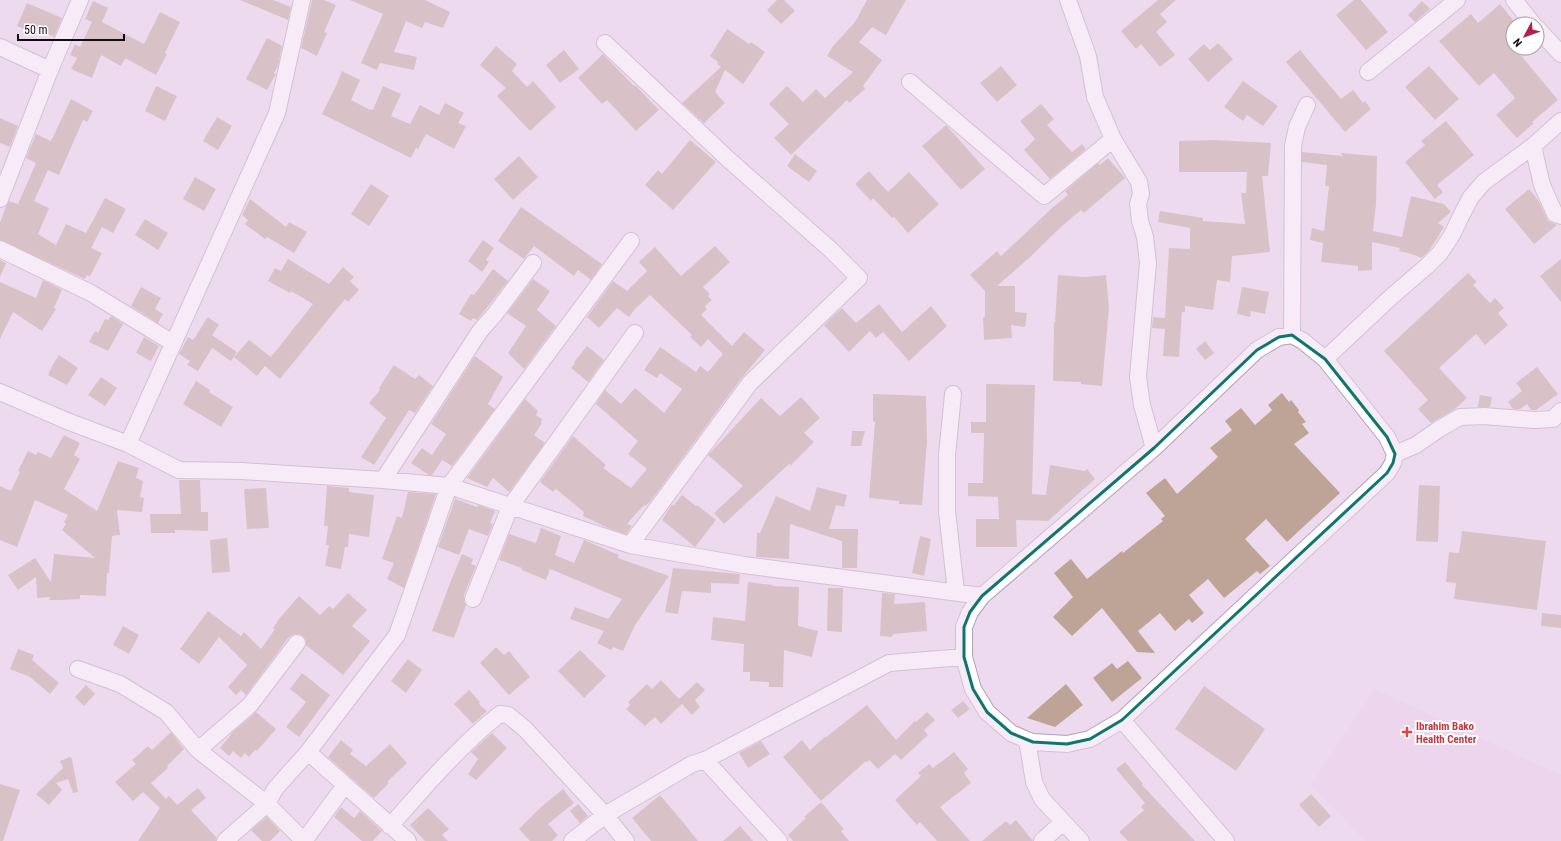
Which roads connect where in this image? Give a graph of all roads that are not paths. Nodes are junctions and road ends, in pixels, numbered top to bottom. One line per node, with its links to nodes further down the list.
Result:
1 (80, 0): 11 (street)
2 (302, 0): 25 (street)
3 (1068, 0): 16 (street)
4 (1456, 0): 12 (street)
5 (1514, 0): 6 (street)
6 (1527, 16)
7 (1545, 37): 10 (street)
8 (605, 43): 36 (street)
9 (0, 47): 11 (street)
10 (1561, 54)
11 (50, 70): 18 (street)
12 (1368, 72)
13 (910, 82): 16 (street)
14 (1307, 105): 24 (street)
15 (1561, 121): 17 (street)
16 (1113, 139): 31 (street)
17 (1533, 146): 19 (street); 26 (street)
18 (0, 199)
19 (1561, 216)
20 (631, 241): 34 (street)
21 (0, 249): 25 (street)
22 (533, 264): 33 (street)
23 (634, 333): 35 (street)
24 (1292, 335): 26 (street); 31 (street)
25 (173, 343): 30 (street)
26 (1325, 359): 32 (street)
27 (0, 392): 30 (street)
28 (953, 394): 37 (street)
29 (1561, 411): 32 (street)
30 (128, 444): 33 (street)
31 (1154, 448): 38 (street)
32 (1395, 454): 43 (street)
33 (383, 480): 34 (street)
34 (449, 486): 35 (street); 46 (street)
35 (510, 507): 36 (street); 39 (street)
36 (630, 545): 37 (street)
37 (956, 592): 38 (street)
38 (982, 596): 41 (street)
39 (473, 599)
40 (297, 643): 45 (street)
41 (964, 657): 44 (street); 47 (street)
42 (78, 669): 45 (street)
43 (1122, 720): 44 (street); 61 (street)
44 (1027, 740): 51 (street)
45 (198, 750): 49 (street)
46 (308, 752): 48 (street); 49 (street)
47 (705, 760): 50 (street); 58 (street)
48 (345, 785): 52 (street); 54 (street)
49 (267, 804): 53 (street); 54 (street)
50 (605, 815): 52 (street); 56 (street); 57 (street)
51 (1063, 822): 59 (street); 60 (street)
52 (390, 826): 55 (street)
53 (225, 841)
54 (304, 841)
55 (408, 841)
56 (572, 841)
57 (626, 841)
58 (779, 841)
59 (1042, 841)
60 (1080, 841)
61 (1226, 841)

